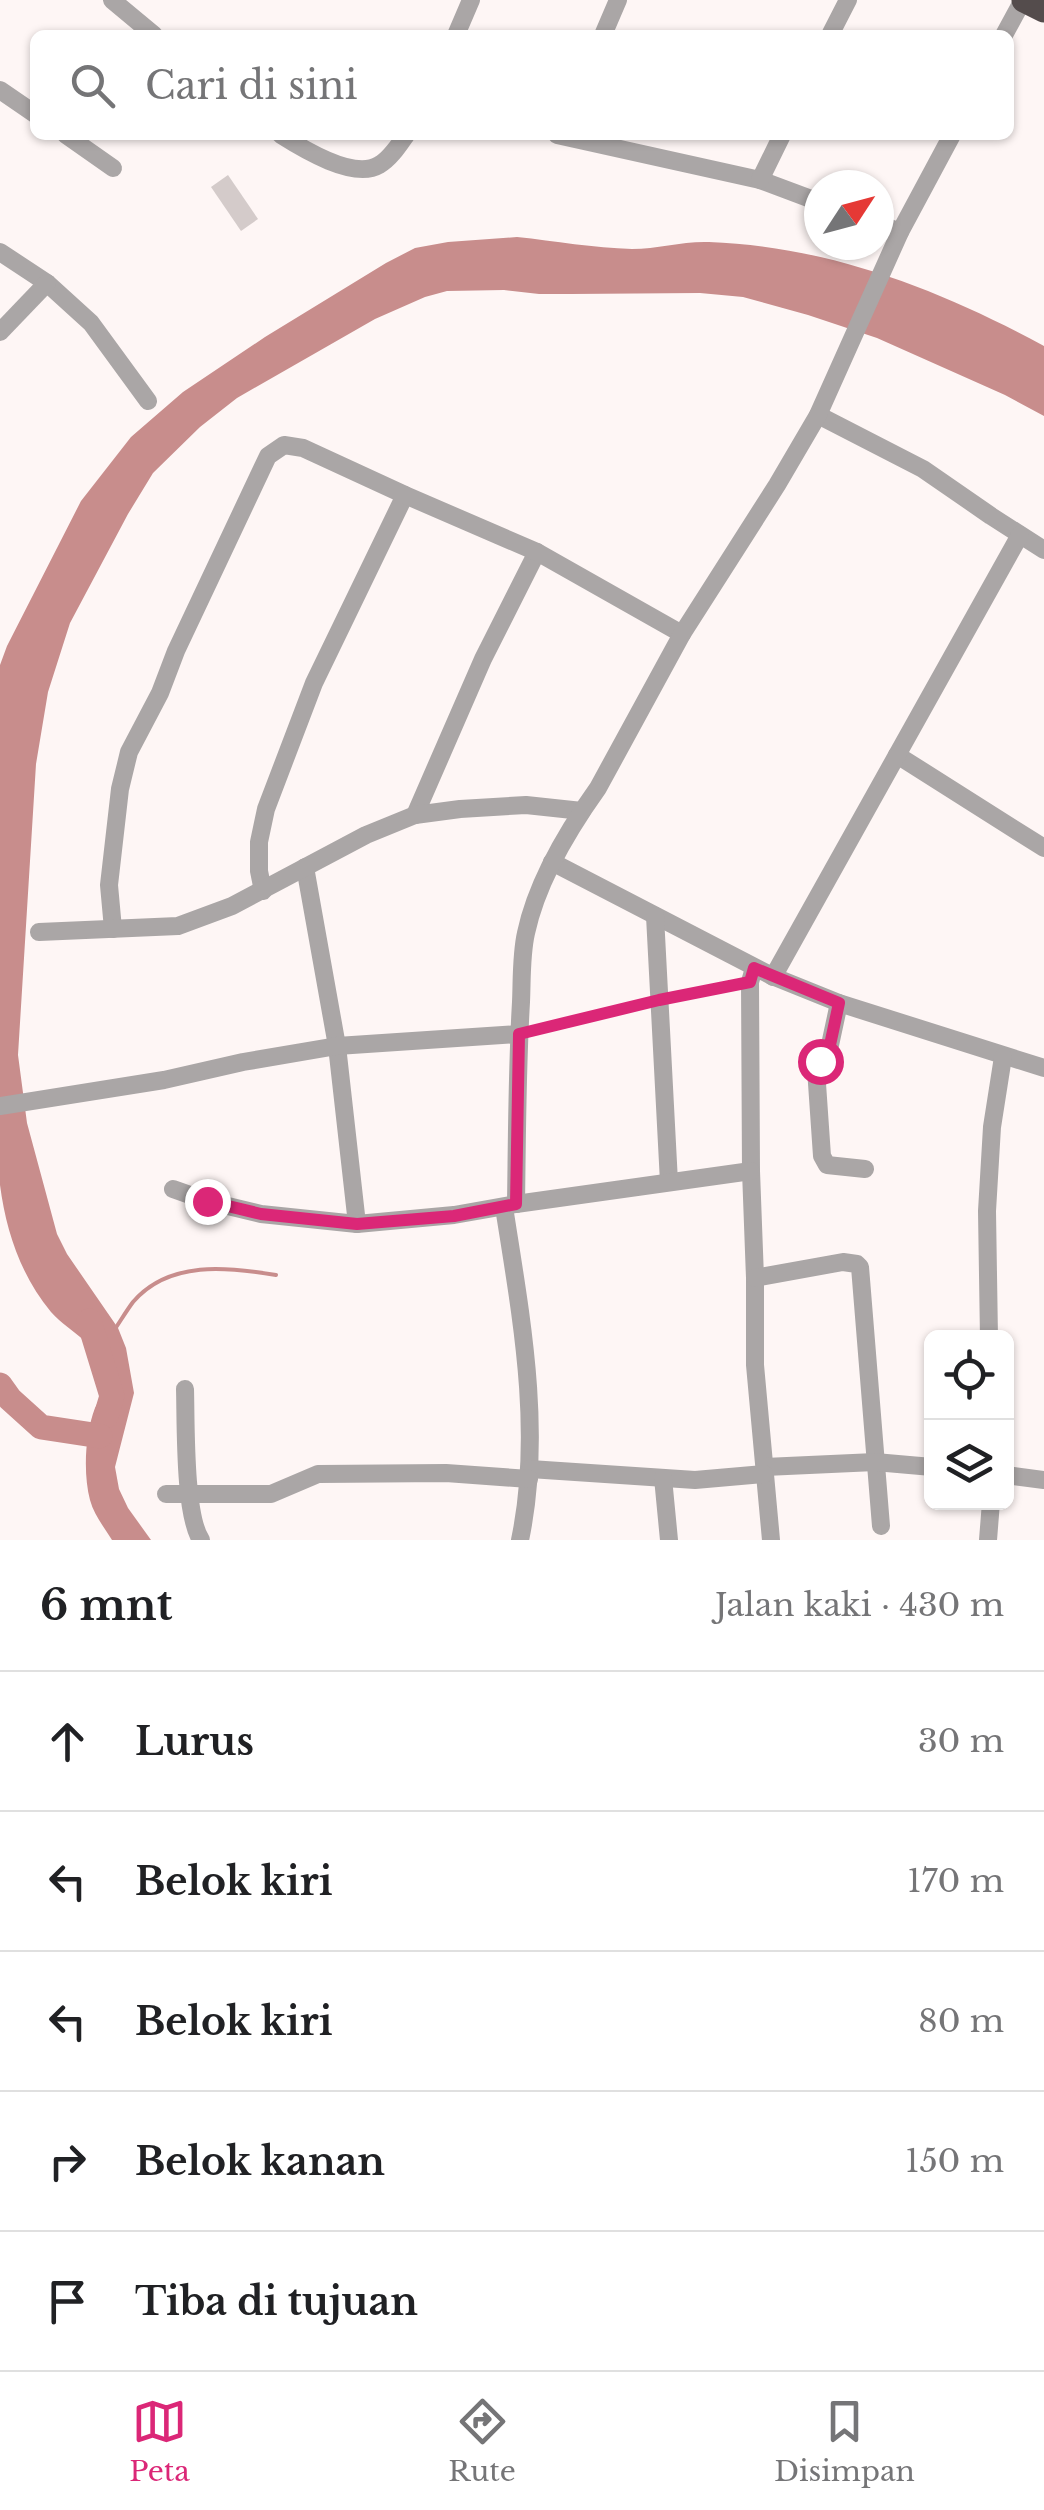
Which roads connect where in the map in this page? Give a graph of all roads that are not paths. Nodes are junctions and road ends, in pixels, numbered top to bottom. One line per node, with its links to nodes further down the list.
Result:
1 (112, 0): 7 (street)
2 (471, 0): 8 (street)
3 (618, 0): 9 (street)
4 (848, 0): 10 (street)
5 (1024, 0): 6 (highway); 11 (street)
6 (1044, 10)
7 (148, 30)
8 (458, 30)
9 (605, 30)
10 (833, 30)
11 (1007, 30)
12 (0, 90): 13 (street)
13 (30, 111)
14 (73, 140): 20 (street)
15 (289, 140): 16 (street)
16 (402, 140)
17 (581, 140): 21 (street)
18 (780, 140): 21 (street)
19 (949, 140): 24 (street)
20 (113, 168)
21 (760, 180): 22 (street)
22 (804, 196)
23 (894, 230): 24 (street)
24 (900, 232): 29 (street)
25 (0, 252): 26 (street)
26 (47, 283): 27 (street); 28 (street)
27 (0, 332)
28 (148, 400)
29 (818, 416): 31 (street); 34 (street)
30 (405, 496): 33 (street); 41 (street); 43 (street)
31 (1020, 535): 32 (street); 35 (street)
32 (1044, 550)
33 (537, 552): 34 (street); 37 (street)
34 (682, 634): 36 (street)
35 (898, 754): 38 (street); 46 (street)
36 (582, 811): 37 (street); 39 (street)
37 (414, 815): 40 (street)
38 (1044, 848)
39 (552, 862): 42 (street); 48 (street)
40 (305, 867): 41 (street); 49 (street)
41 (264, 891): 43 (street)
42 (655, 916): 45 (street); 55 (street)
43 (113, 929): 44 (street)
44 (39, 932)
45 (752, 976): 46 (street); 54 (street)
46 (774, 977): 47 (street)
47 (839, 1003): 50 (street); 53 (street)
48 (519, 1034): 49 (street); 57 (street)
49 (337, 1046): 52 (street); 58 (street)
50 (1003, 1057): 51 (street); 60 (street)
51 (1044, 1068)
52 (0, 1106)
53 (865, 1168)
54 (751, 1172): 55 (street); 59 (street)
55 (669, 1182): 57 (street)
56 (172, 1189): 58 (street)
57 (510, 1206): 58 (street); 65 (street)
58 (357, 1224)
59 (756, 1278): 62 (street); 64 (street)
60 (989, 1330)
61 (186, 1389): 69 (street)
62 (875, 1462): 63 (street); 64 (street); 72 (street)
63 (924, 1466)
64 (765, 1470): 67 (street); 76 (street)
65 (530, 1474): 67 (street); 69 (street); 74 (street)
66 (1014, 1476): 68 (street)
67 (663, 1478): 75 (street)
68 (1044, 1480)
69 (191, 1492): 70 (street); 73 (street)
70 (166, 1494)
71 (990, 1510): 77 (street)
72 (882, 1526)
73 (201, 1540)
74 (520, 1540)
75 (670, 1540)
76 (771, 1540)
77 (988, 1540)

